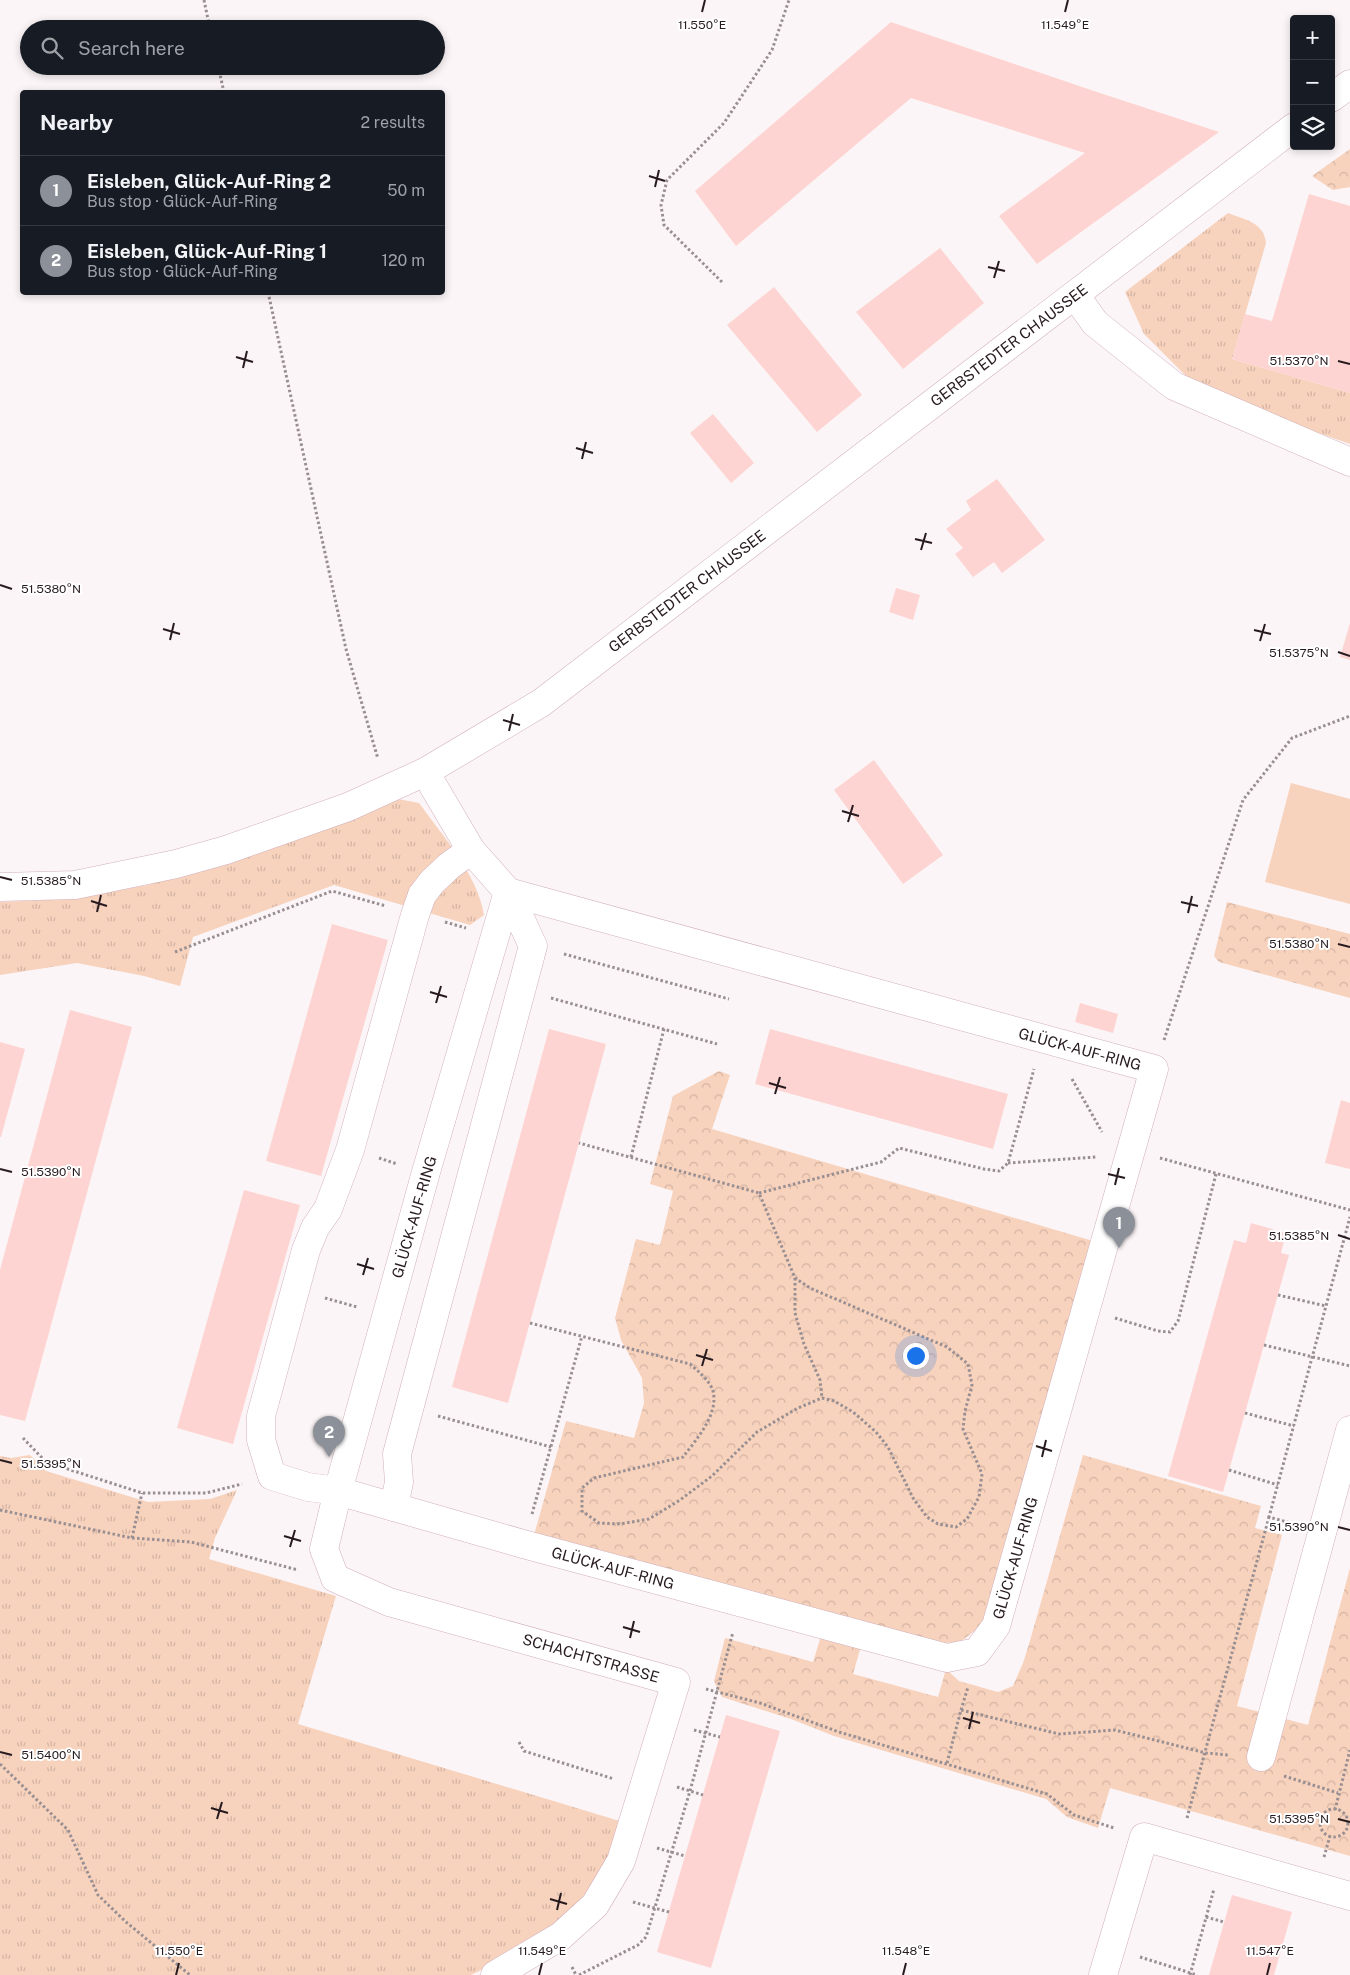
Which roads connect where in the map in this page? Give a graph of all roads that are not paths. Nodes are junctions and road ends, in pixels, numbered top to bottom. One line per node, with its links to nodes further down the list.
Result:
1 (1350, 84): 2 (street)
2 (1335, 95)
3 (1290, 129): 4 (street, GERBSTEDTER CHAUSSEE)
4 (1074, 295): 5 (street); 6 (street, GERBSTEDTER CHAUSSEE)
5 (1350, 462)
6 (425, 772): 7 (street); 8 (street, GERBSTEDTER CHAUSSEE)
7 (470, 850): 9 (street); 11 (street)
8 (0, 887)
9 (508, 892): 11 (street, GLÜCK-AUF-RING); 12 (street); 12 (street, GLÜCK-AUF-RING)
10 (1350, 1430): 13 (street)
11 (338, 1491): 12 (street, GLÜCK-AUF-RING); 15 (street, SCHACHTSTRASSE)
12 (394, 1507)
13 (1261, 1757)
14 (1350, 1896): 16 (street)
15 (495, 1975)
16 (1103, 1975)

